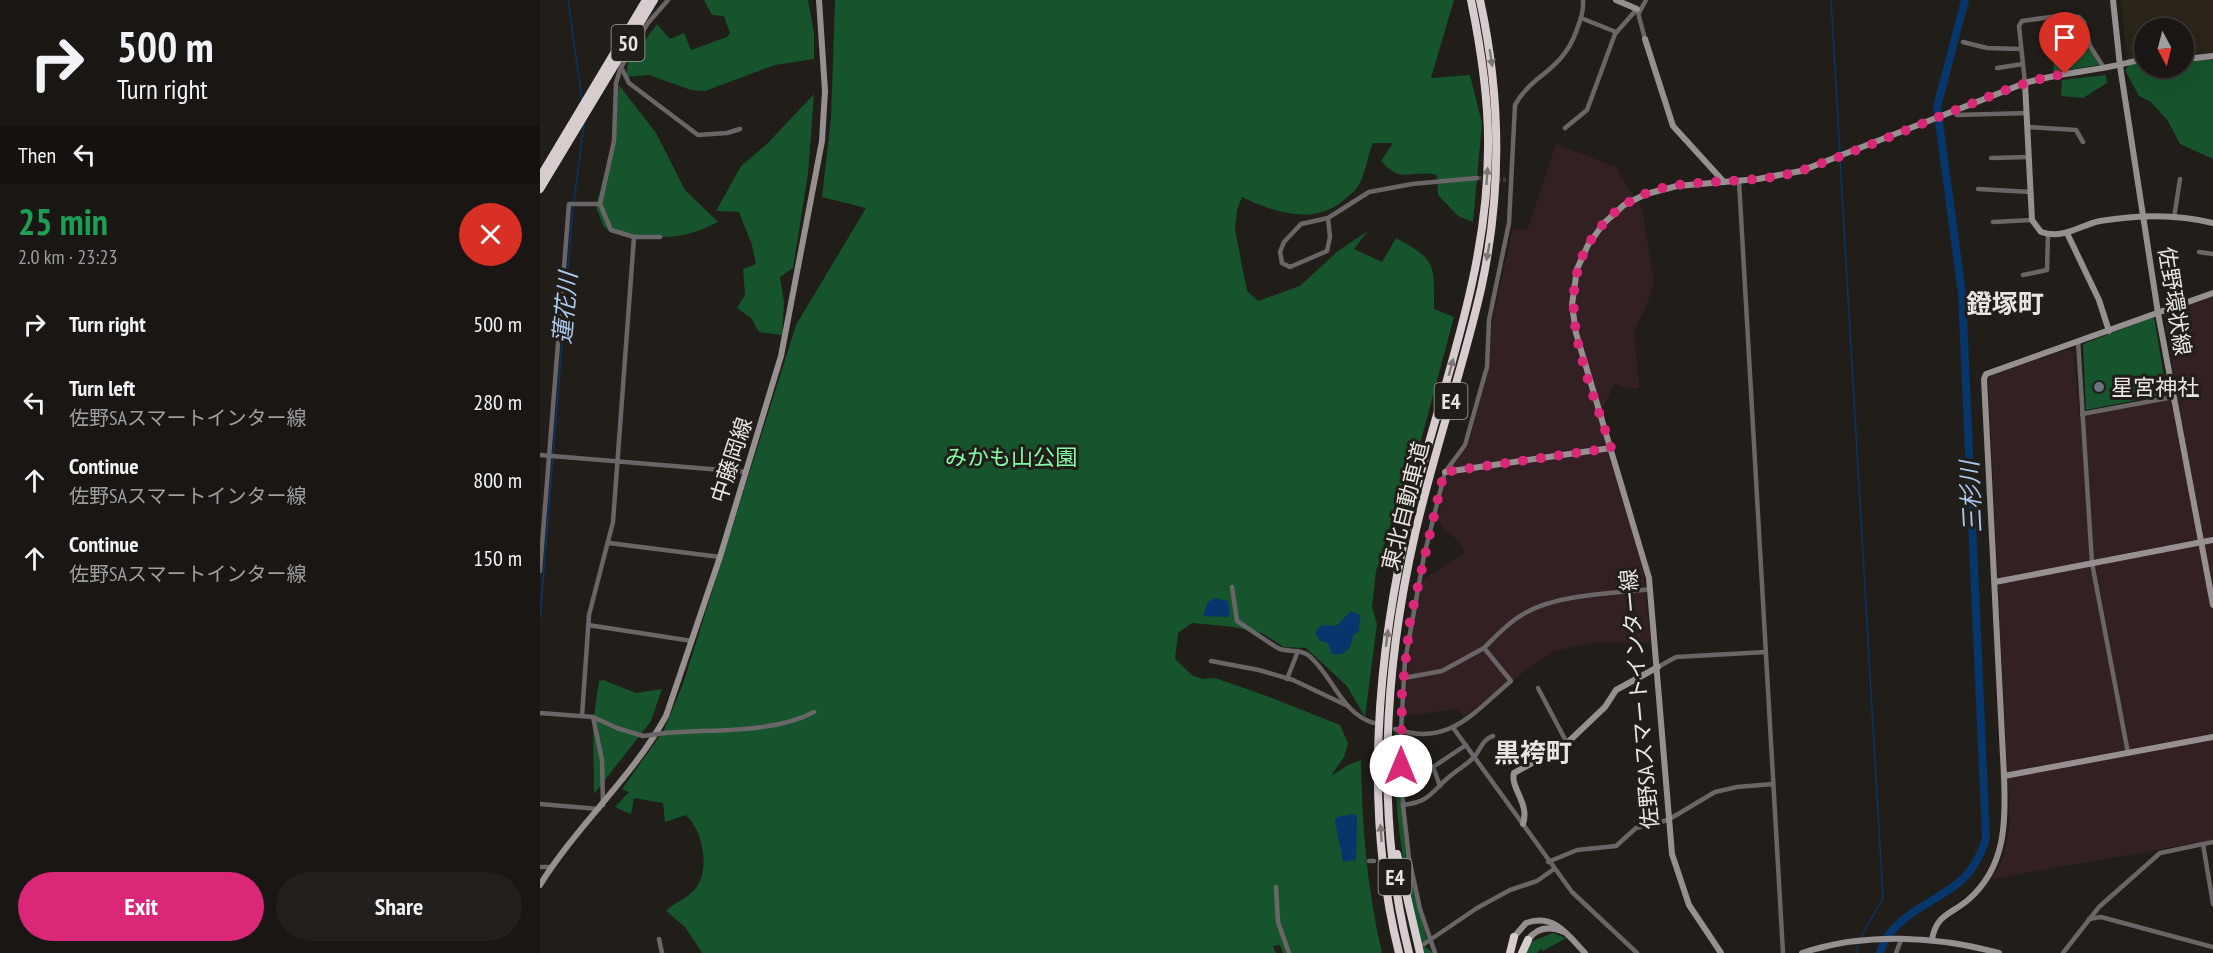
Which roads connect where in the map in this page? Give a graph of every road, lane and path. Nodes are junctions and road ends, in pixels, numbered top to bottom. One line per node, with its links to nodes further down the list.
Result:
1 (646, 0): 34 (highway, 50)
2 (654, 0): 39 (highway, 50)
3 (668, 0): 22 (street)
4 (819, 0): 66 (main road, 中藤岡線)
5 (1471, 0): 138 (highway, 東北自動車道 / E4, one-way to 5)
6 (1480, 0): 108 (highway, 東北自動車道 / E4, one-way to 108)
7 (1583, 0): 12 (street)
8 (1616, 0): 11 (main road)
9 (1646, 0): 11 (street)
10 (2113, 0): 21 (main road, 佐野環状線)
11 (1638, 11): 13 (street); 14 (street)
12 (1581, 18): 13 (street); 67 (street)
13 (1616, 32): 29 (street)
14 (1645, 39): 38 (main road)
15 (1963, 42): 16 (street)
16 (2021, 49): 20 (street); 24 (street)
17 (2213, 56): 18 (main road)
18 (2194, 58)
19 (2134, 62): 21 (main road)
20 (2023, 64): 23 (street); 25 (street)
21 (2120, 66): 24 (main road); 43 (main road, 佐野環状線)
22 (621, 67): 30 (street); 42 (street)
23 (1997, 68)
24 (2104, 69): 25 (main road)
25 (2025, 83): 26 (main road); 27 (main road)
26 (1953, 111): 27 (street); 37 (main road, 佐野SAスマートインター線)
27 (2027, 113): 28 (main road)
28 (2028, 127): 31 (street); 32 (main road)
29 (1565, 128)
30 (740, 129)
31 (2083, 142)
32 (2029, 157): 33 (street); 41 (main road)
33 (1991, 158)
34 (540, 177)
35 (1477, 178): 44 (street)
36 (2180, 179): 45 (street)
37 (1739, 181): 38 (main road, 佐野SAスマートインター線); 82 (street)
38 (1724, 182): 62 (main road, 佐野SAスマートインター線)
39 (540, 189)
40 (1978, 189): 41 (street)
41 (2031, 192): 46 (main road)
42 (600, 204): 51 (street); 64 (street)
43 (2143, 217): 45 (main road); 49 (main road); 57 (main road, 佐野環状線)
44 (1328, 218): 44 (street)
45 (2174, 218): 48 (main road)
46 (2032, 220): 47 (street); 50 (main road)
47 (1993, 222)
48 (2213, 223)
49 (2067, 233): 50 (main road); 58 (main road)
50 (2048, 234): 55 (street)
51 (634, 237): 52 (street); 65 (street)
52 (660, 237)
53 (2199, 252): 54 (street)
54 (2213, 254)
55 (2023, 275)
56 (2213, 293): 57 (main road)
57 (2158, 313): 58 (main road); 60 (main road, 佐野環状線)
58 (2109, 331): 59 (main road)
59 (2078, 341): 61 (street); 74 (main road)
60 (2173, 397): 61 (street); 69 (main road, 佐野環状線)
61 (2082, 414): 72 (street)
62 (1611, 448): 67 (main road); 76 (main road, 佐野SAスマートインター線)
63 (540, 455): 64 (street)
64 (552, 456): 65 (street); 73 (street)
65 (617, 462): 66 (street); 70 (street)
66 (746, 472): 71 (main road, 中藤岡線)
67 (1444, 472): 86 (street)
68 (2213, 540): 69 (main road)
69 (2201, 542): 72 (main road); 77 (main road, 佐野環状線)
70 (609, 543): 71 (street); 78 (street)
71 (720, 556): 79 (main road, 中藤岡線)
72 (2092, 563): 74 (main road); 101 (street)
73 (540, 572)
74 (1995, 582): 105 (main road)
75 (1232, 587): 81 (street)
76 (1650, 590): 80 (street); 84 (main road, 佐野SAスマートインター線)
77 (2213, 605)
78 (588, 625): 79 (street); 91 (street)
79 (692, 641): 111 (main road, 中藤岡線)
80 (1484, 648): 86 (street); 95 (street)
81 (1298, 651): 85 (street); 88 (street)
82 (1766, 652): 84 (street); 106 (street)
83 (1211, 662): 85 (street)
84 (1658, 667): 99 (main road); 112 (main road, 佐野SAスマートインター線)
85 (1287, 678): 88 (street)
86 (1404, 678): 96 (street)
87 (1538, 688): 99 (street)
88 (1348, 706): 93 (street)
89 (814, 712): 92 (street, bridge)
90 (540, 713): 91 (street)
91 (582, 716): 92 (street)
92 (593, 717): 111 (street)
93 (1374, 723)
94 (1395, 729): 96 (street)
95 (1454, 729): 96 (street); 100 (street)
96 (1401, 731): 103 (street)
97 (1493, 736): 102 (street)
98 (2213, 737): 101 (main road)
99 (1567, 743): 113 (main road)
100 (1466, 745): 102 (street); 104 (street)
101 (2128, 753): 105 (main road)
102 (1474, 757): 107 (street); 113 (street)
103 (1401, 766): 104 (street); 110 (street)
104 (1433, 767): 107 (street)
105 (2004, 776): 129 (main road)
106 (1773, 784): 112 (street); 146 (street)
107 (1440, 786): 110 (street)
108 (1389, 801): 134 (highway); 139 (highway, 東北自動車道 / E4)
109 (540, 804): 111 (street)
110 (1403, 805): 116 (street)
111 (601, 807): 120 (main road, 中藤岡線)
112 (1668, 820): 118 (street); 145 (main road, 佐野SAスマートインター線)
113 (1523, 824): 118 (street)
114 (2213, 842): 115 (street)
115 (2204, 844): 124 (street); 125 (street)
116 (1409, 858): 117 (street); 132 (street)
117 (1402, 859)
118 (1548, 862): 121 (street)
119 (540, 867): 120 (street)
120 (551, 867): 122 (main road, 中藤岡線)
121 (1554, 868): 132 (street); 144 (street)
122 (540, 885)
123 (1276, 887): 137 (street)
124 (2213, 903)
125 (2089, 919): 133 (street); 150 (street)
126 (1567, 934): 127 (main road); 130 (main road); 143 (main road)
127 (1514, 937): 141 (highway)
128 (659, 939): 136 (street)
129 (1932, 939): 131 (main road); 149 (main road)
130 (1528, 940): 142 (highway)
131 (1901, 940): 135 (main road); 148 (street)
132 (1429, 941): 134 (street); 140 (street)
133 (2213, 947)
134 (1422, 949)
135 (1813, 951): 147 (main road)
136 (662, 953)
137 (1289, 953)
138 (1399, 953)
139 (1410, 953)
140 (1435, 953)
141 (1510, 953)
142 (1521, 953)
143 (1585, 953)
144 (1637, 953)
145 (1721, 953)
146 (1783, 953)
147 (1802, 953)
148 (1896, 953)
149 (1999, 953)
150 (2063, 953)

